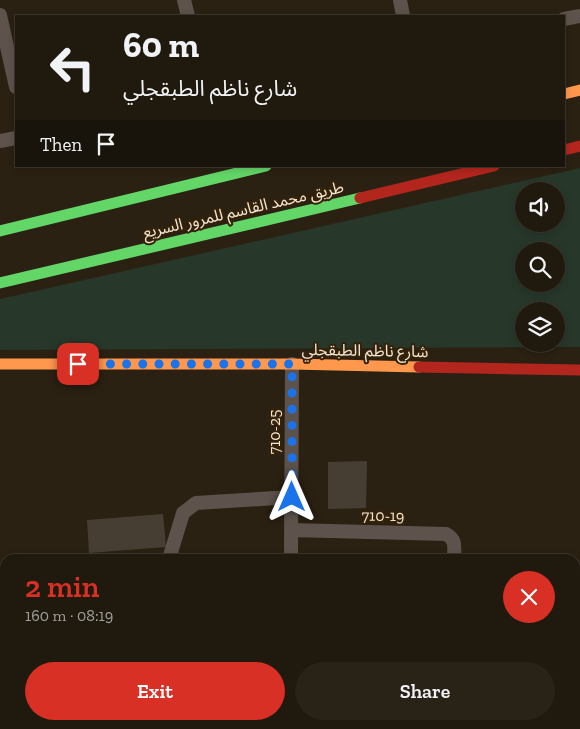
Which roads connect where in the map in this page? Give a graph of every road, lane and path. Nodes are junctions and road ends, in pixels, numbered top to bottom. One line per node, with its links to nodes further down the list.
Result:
1 (184, 0): 4 (street)
2 (400, 0): 5 (street)
3 (0, 15): 8 (street)
4 (188, 15)
5 (403, 15)
6 (580, 16): 7 (street)
7 (565, 19)
8 (15, 82)
9 (580, 90): 10 (main road)
10 (565, 94)
11 (15, 138): 12 (street)
12 (0, 141)
13 (580, 146): 14 (main road)
14 (565, 150)
15 (262, 167): 17 (main road)
16 (490, 167): 18 (main road, طريق محمد القاسم للمرور السريع)
17 (0, 231)
18 (0, 284)
19 (0, 364): 20 (main road, شارع ناظم الطبقجلي)
20 (292, 364): 21 (main road, شارع ناظم الطبقجلي); 22 (street, 710-25)
21 (580, 370)
22 (292, 497): 23 (street, 710-25); 24 (street)
23 (291, 530): 25 (street, 710-25); 26 (street, 710-19)
24 (171, 554)
25 (291, 554)
26 (454, 554)

